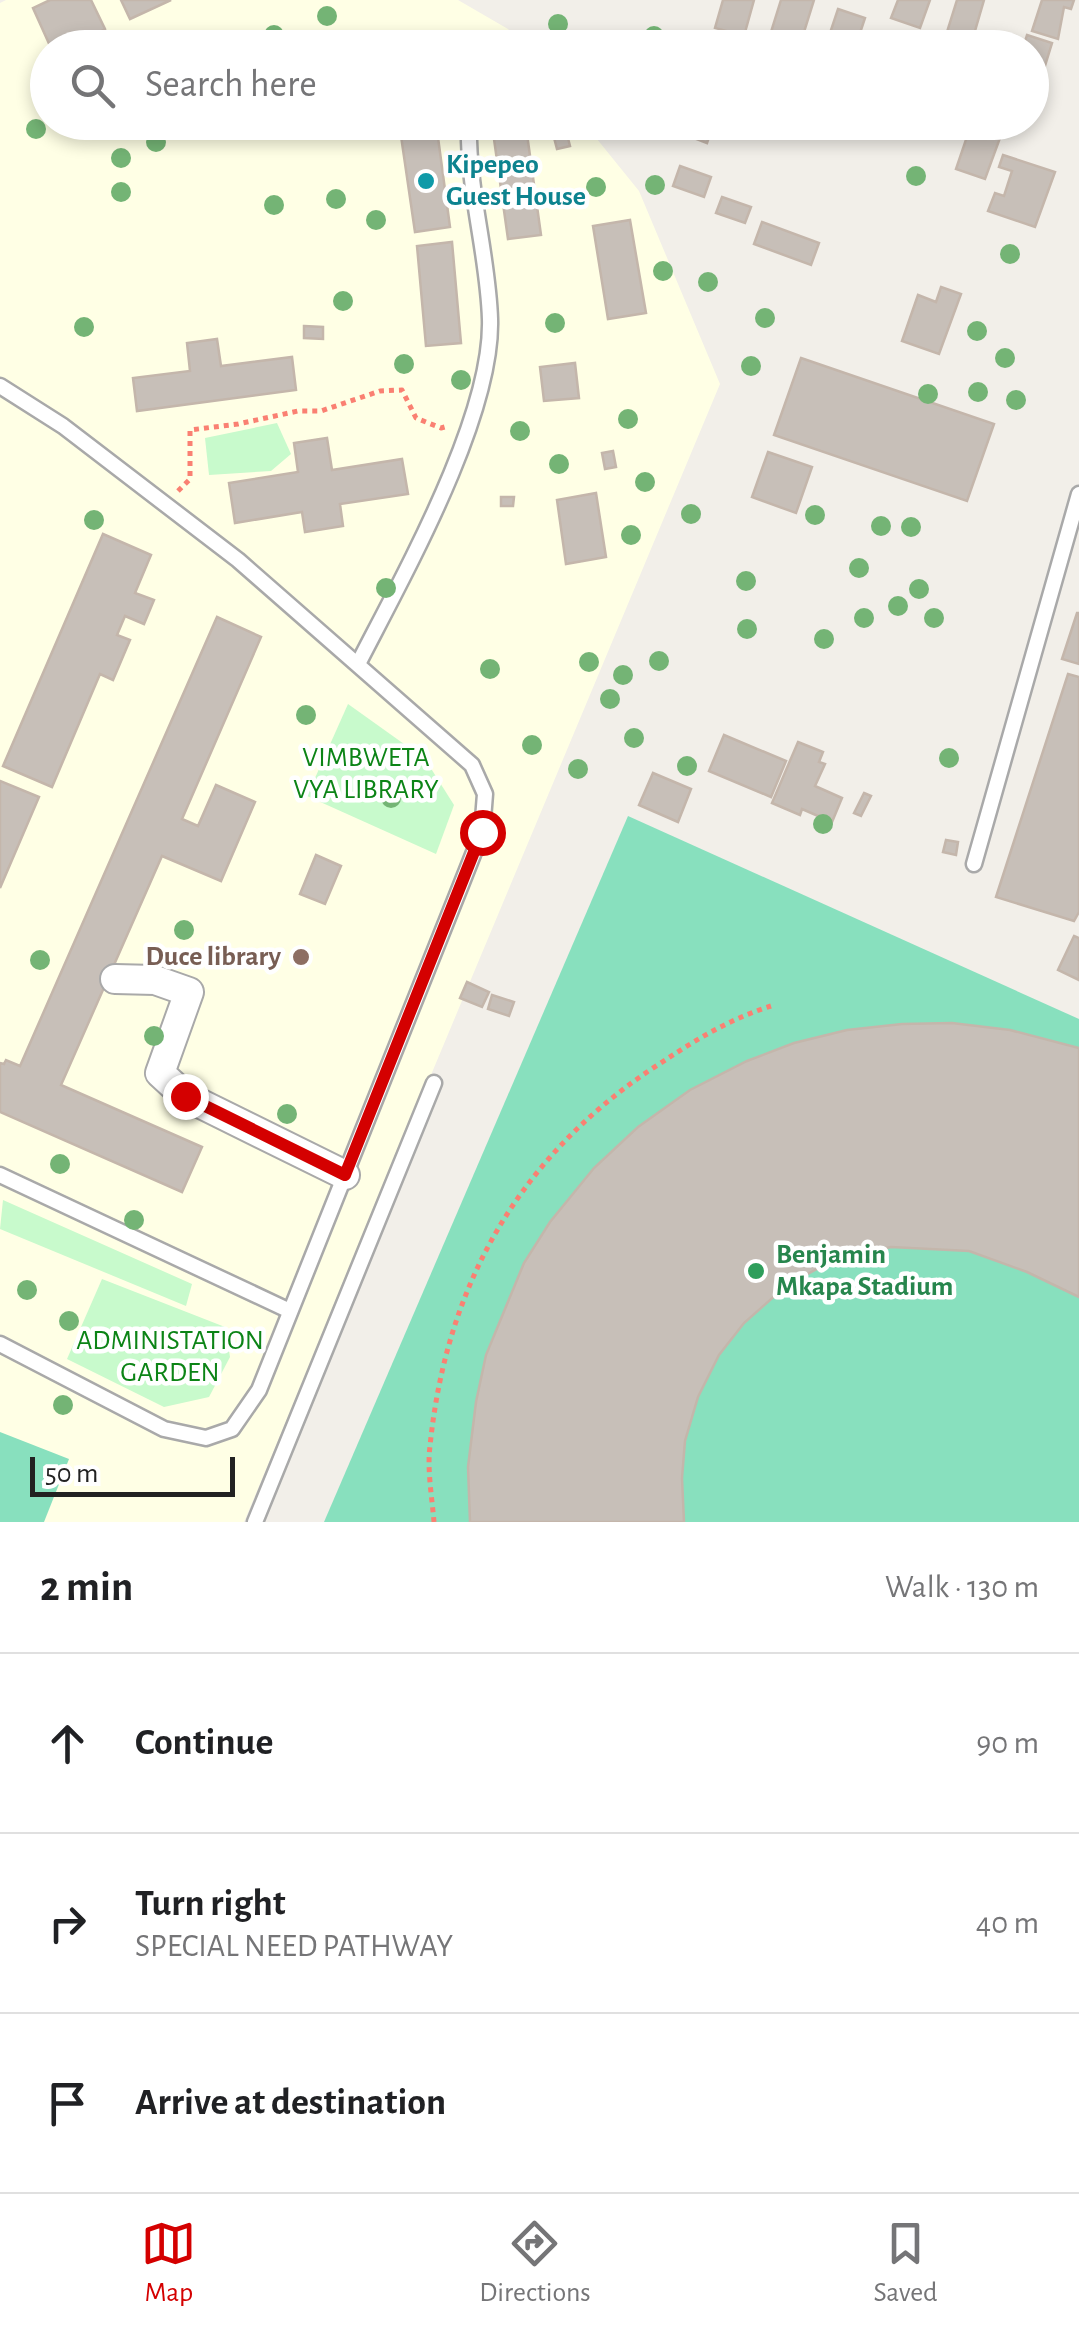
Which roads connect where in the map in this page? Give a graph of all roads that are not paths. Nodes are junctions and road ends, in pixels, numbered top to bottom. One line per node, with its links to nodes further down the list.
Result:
1 (470, 140): 4 (lane)
2 (0, 386): 4 (lane)
3 (1079, 494): 5 (lane)
4 (358, 664): 9 (lane)
5 (974, 864)
6 (115, 980): 9 (street)
7 (434, 1083): 12 (lane)
8 (0, 1175): 10 (lane)
9 (345, 1175): 10 (lane)
10 (290, 1311): 11 (lane)
11 (0, 1344)
12 (255, 1522)

